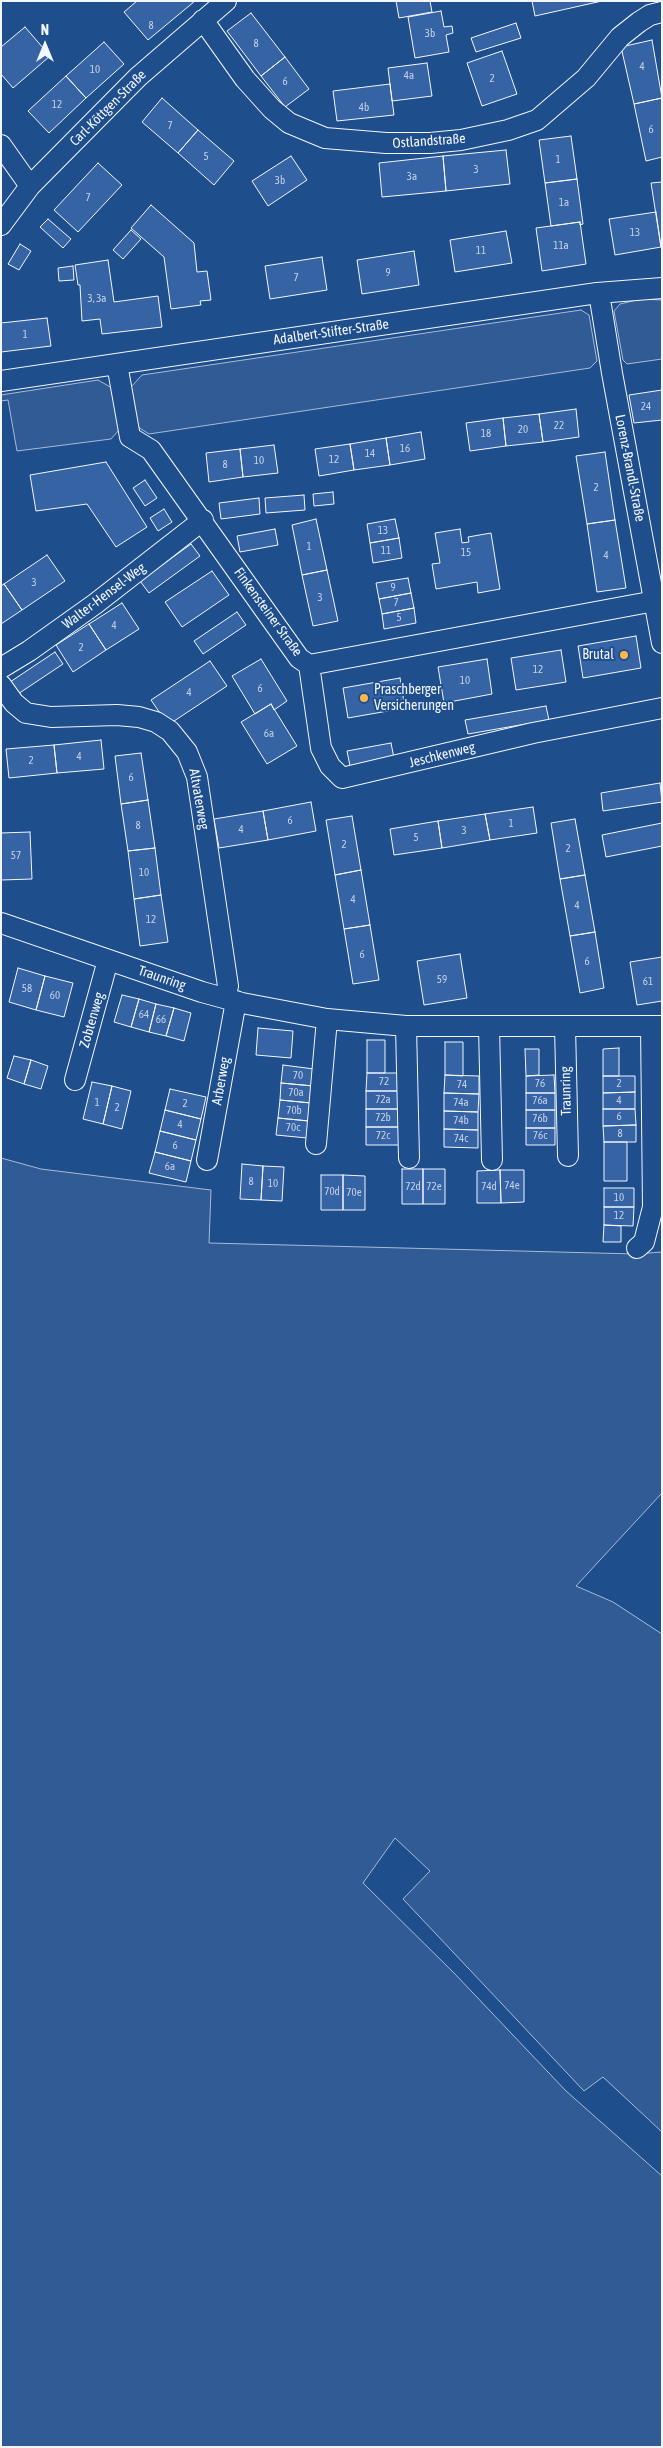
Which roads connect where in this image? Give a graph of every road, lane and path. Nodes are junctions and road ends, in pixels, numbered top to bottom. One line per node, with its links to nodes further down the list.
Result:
1 (226, 1): 3 (street, Carl-Köttgen-Straße)
2 (662, 12): 3 (street, Ostlandstraße)
3 (203, 20): 5 (street, Carl-Köttgen-Straße)
4 (1, 145): 5 (street)
5 (30, 186): 6 (street, Carl-Köttgen-Straße)
6 (1, 225)
7 (662, 288): 8 (street, Adalbert-Stifter-Straße)
8 (599, 293): 9 (street, Adalbert-Stifter-Straße); 12 (street, Lorenz-Brandl-Straße)
9 (117, 364): 10 (street, Adalbert-Stifter-Straße); 11 (street, Finkensteiner Straße)
10 (1, 381)
11 (203, 520): 14 (street, Finkensteiner Straße); 15 (street, Walter-Hensel-Weg)
12 (655, 602): 13 (street, Lorenz-Brandl-Straße); 14 (street, Finkensteiner Straße)
13 (662, 643)
14 (309, 664): 17 (street, Jeschkenweg)
15 (1, 668)
16 (1, 685): 20 (street, Altvaterweg)
17 (662, 708)
18 (1, 923): 19 (street, Traunring)
19 (108, 960): 20 (street, Traunring); 26 (street, Zobtenweg)
20 (230, 1000): 21 (street, Traunring); 30 (street, Arberweg)
21 (327, 1019): 22 (street, Traunring); 27 (street)
22 (406, 1026): 23 (street, Traunring); 29 (street)
23 (489, 1026): 24 (street, Traunring); 31 (street)
24 (565, 1026): 25 (street, Traunring); 28 (street, Traunring)
25 (656, 1026): 32 (street)
26 (75, 1080)
27 (316, 1144)
28 (568, 1156)
29 (409, 1158)
30 (207, 1160)
31 (492, 1160)
32 (637, 1248)

